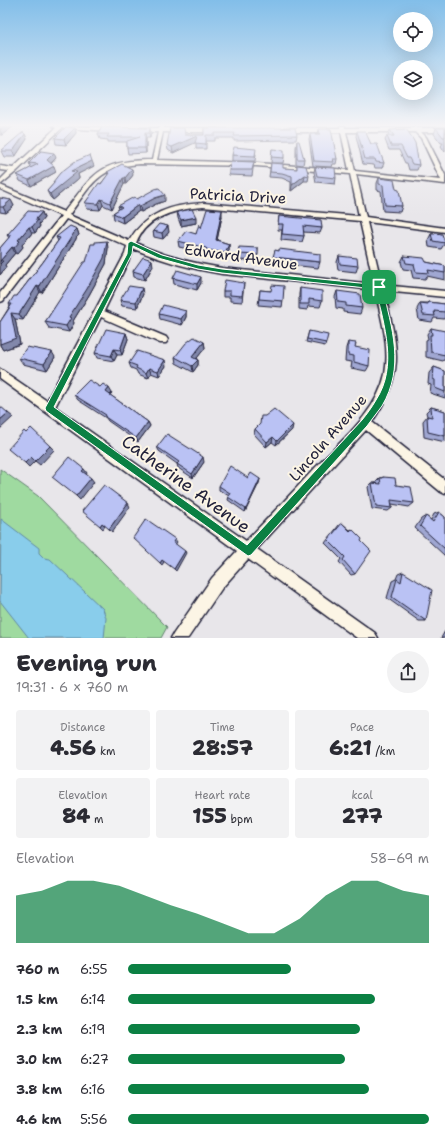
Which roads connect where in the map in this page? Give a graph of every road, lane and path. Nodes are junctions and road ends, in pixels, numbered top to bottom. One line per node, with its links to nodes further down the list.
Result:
1 (29, 156): 7 (street)
2 (156, 156): 5 (street)
3 (350, 156): 8 (street, Lincoln Avenue)
4 (432, 156): 9 (street)
5 (154, 163): 8 (street); 11 (street)
6 (0, 168): 7 (street)
7 (15, 170): 10 (street)
8 (354, 172): 9 (street); 12 (street, Lincoln Avenue)
9 (445, 181)
10 (0, 185): 11 (street, Edward Avenue)
11 (65, 215): 14 (street, Edward Avenue); 17 (street)
12 (364, 219): 13 (street, Patricia Drive); 14 (street, Patricia Drive); 15 (street, Lincoln Avenue)
13 (445, 230)
14 (131, 243): 15 (street, Edward Avenue); 18 (street, Patricia Drive)
15 (379, 287): 16 (street, Edward Avenue); 22 (street, Lincoln Avenue)
16 (445, 294)
17 (0, 299)
18 (99, 313): 19 (street); 21 (street, Patricia Drive)
19 (163, 340)
20 (0, 373): 21 (street, Catherine Avenue)
21 (49, 408): 24 (street, Catherine Avenue)
22 (364, 423): 23 (street); 24 (street, Lincoln Avenue)
23 (445, 488)
24 (248, 551): 25 (street, Lincoln Avenue); 26 (street, Catherine Avenue)
25 (179, 638)
26 (370, 638)

